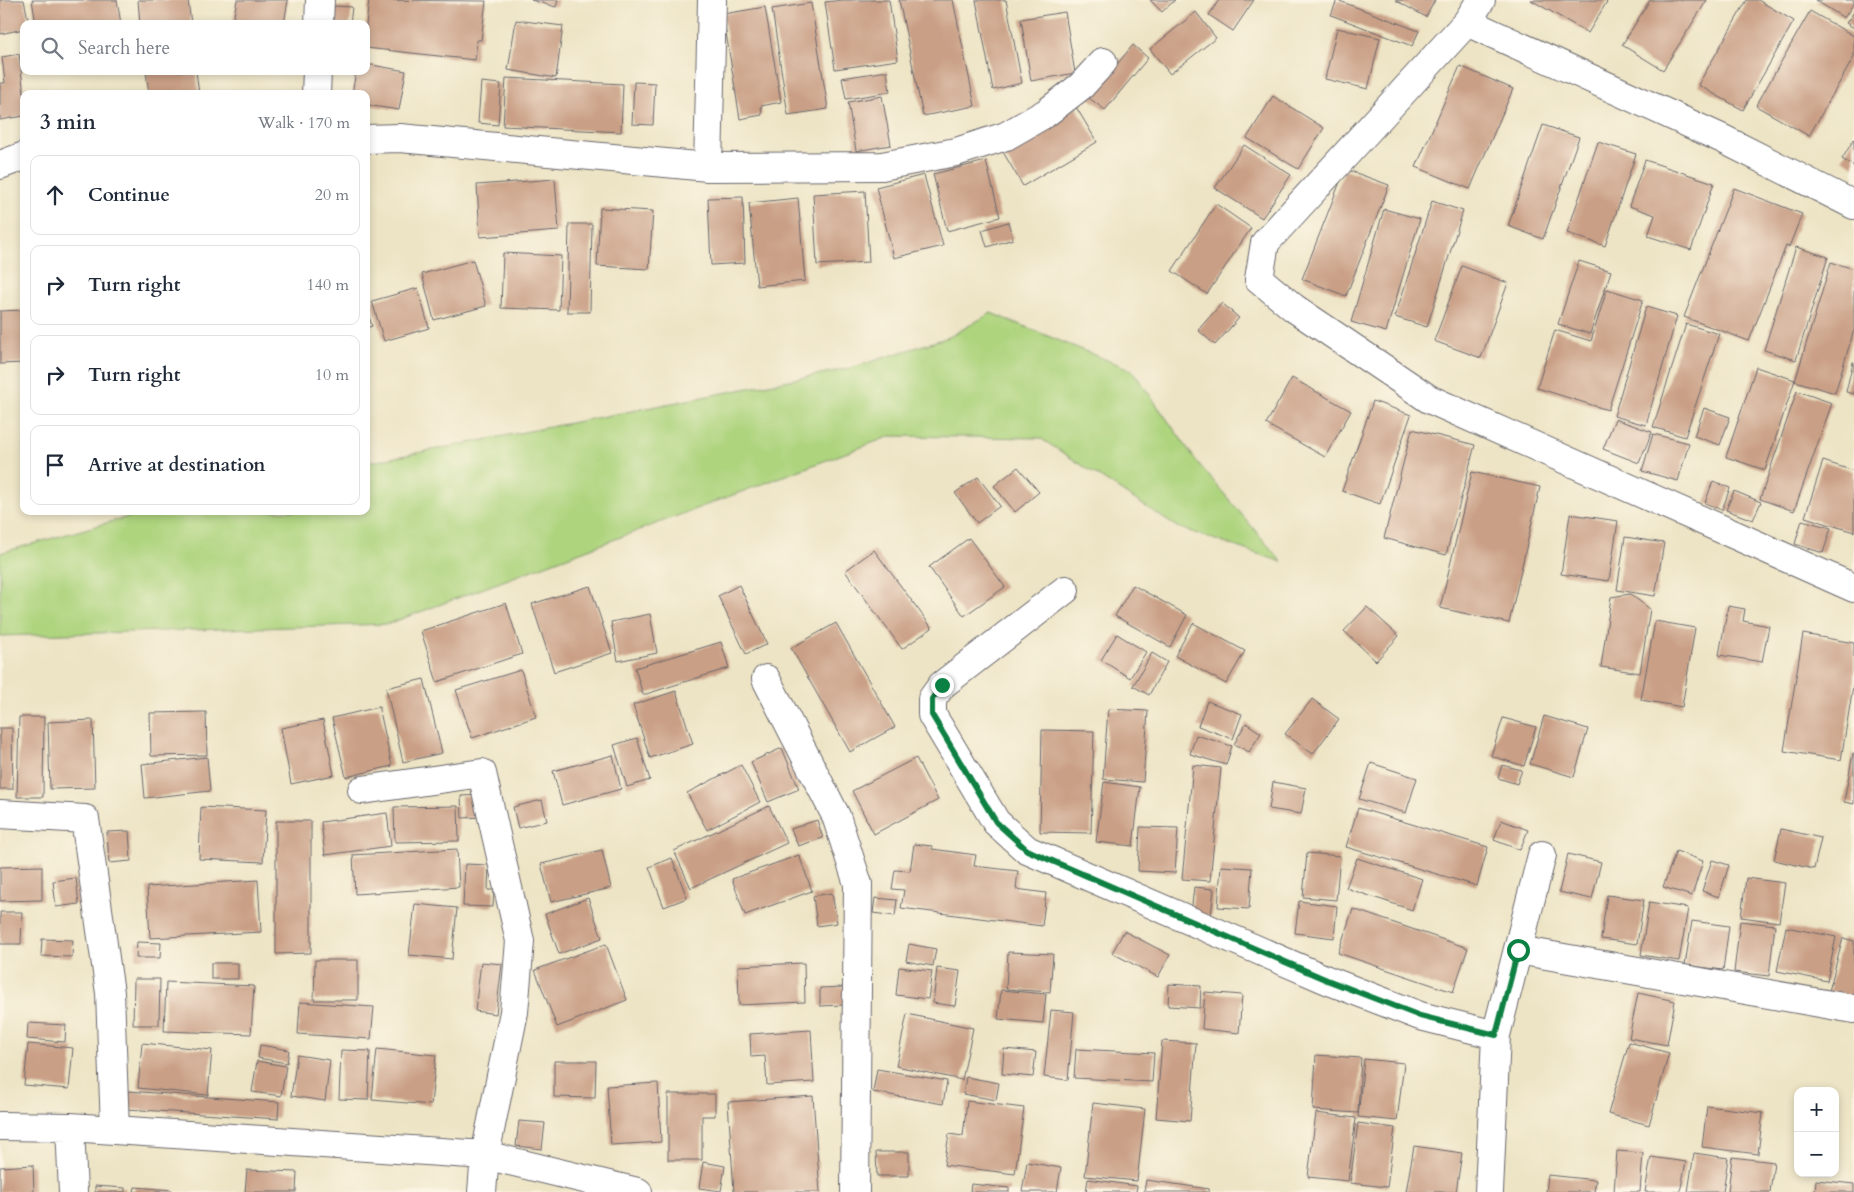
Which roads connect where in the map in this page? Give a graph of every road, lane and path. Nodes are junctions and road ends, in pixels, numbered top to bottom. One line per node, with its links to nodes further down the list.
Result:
1 (320, 0): 4 (street)
2 (712, 0): 11 (street)
3 (1474, 11): 12 (street); 13 (street)
4 (319, 20)
5 (1103, 62): 11 (street)
6 (317, 75): 7 (street)
7 (316, 90)
8 (370, 139): 11 (street)
9 (20, 158): 10 (street)
10 (0, 165)
11 (708, 167)
12 (1854, 205)
13 (1854, 588)
14 (1065, 590): 21 (street)
15 (766, 679): 29 (street)
16 (362, 790): 25 (street)
17 (0, 814): 24 (street)
18 (1542, 855): 19 (street)
19 (1518, 950): 20 (street); 21 (street)
20 (1854, 1009)
21 (1496, 1035): 30 (street)
22 (0, 1126): 23 (street)
23 (70, 1127): 24 (street); 26 (street)
24 (115, 1130): 25 (street)
25 (485, 1155): 27 (street); 28 (street)
26 (72, 1192)
27 (482, 1192)
28 (638, 1192)
29 (854, 1192)
30 (1488, 1192)

